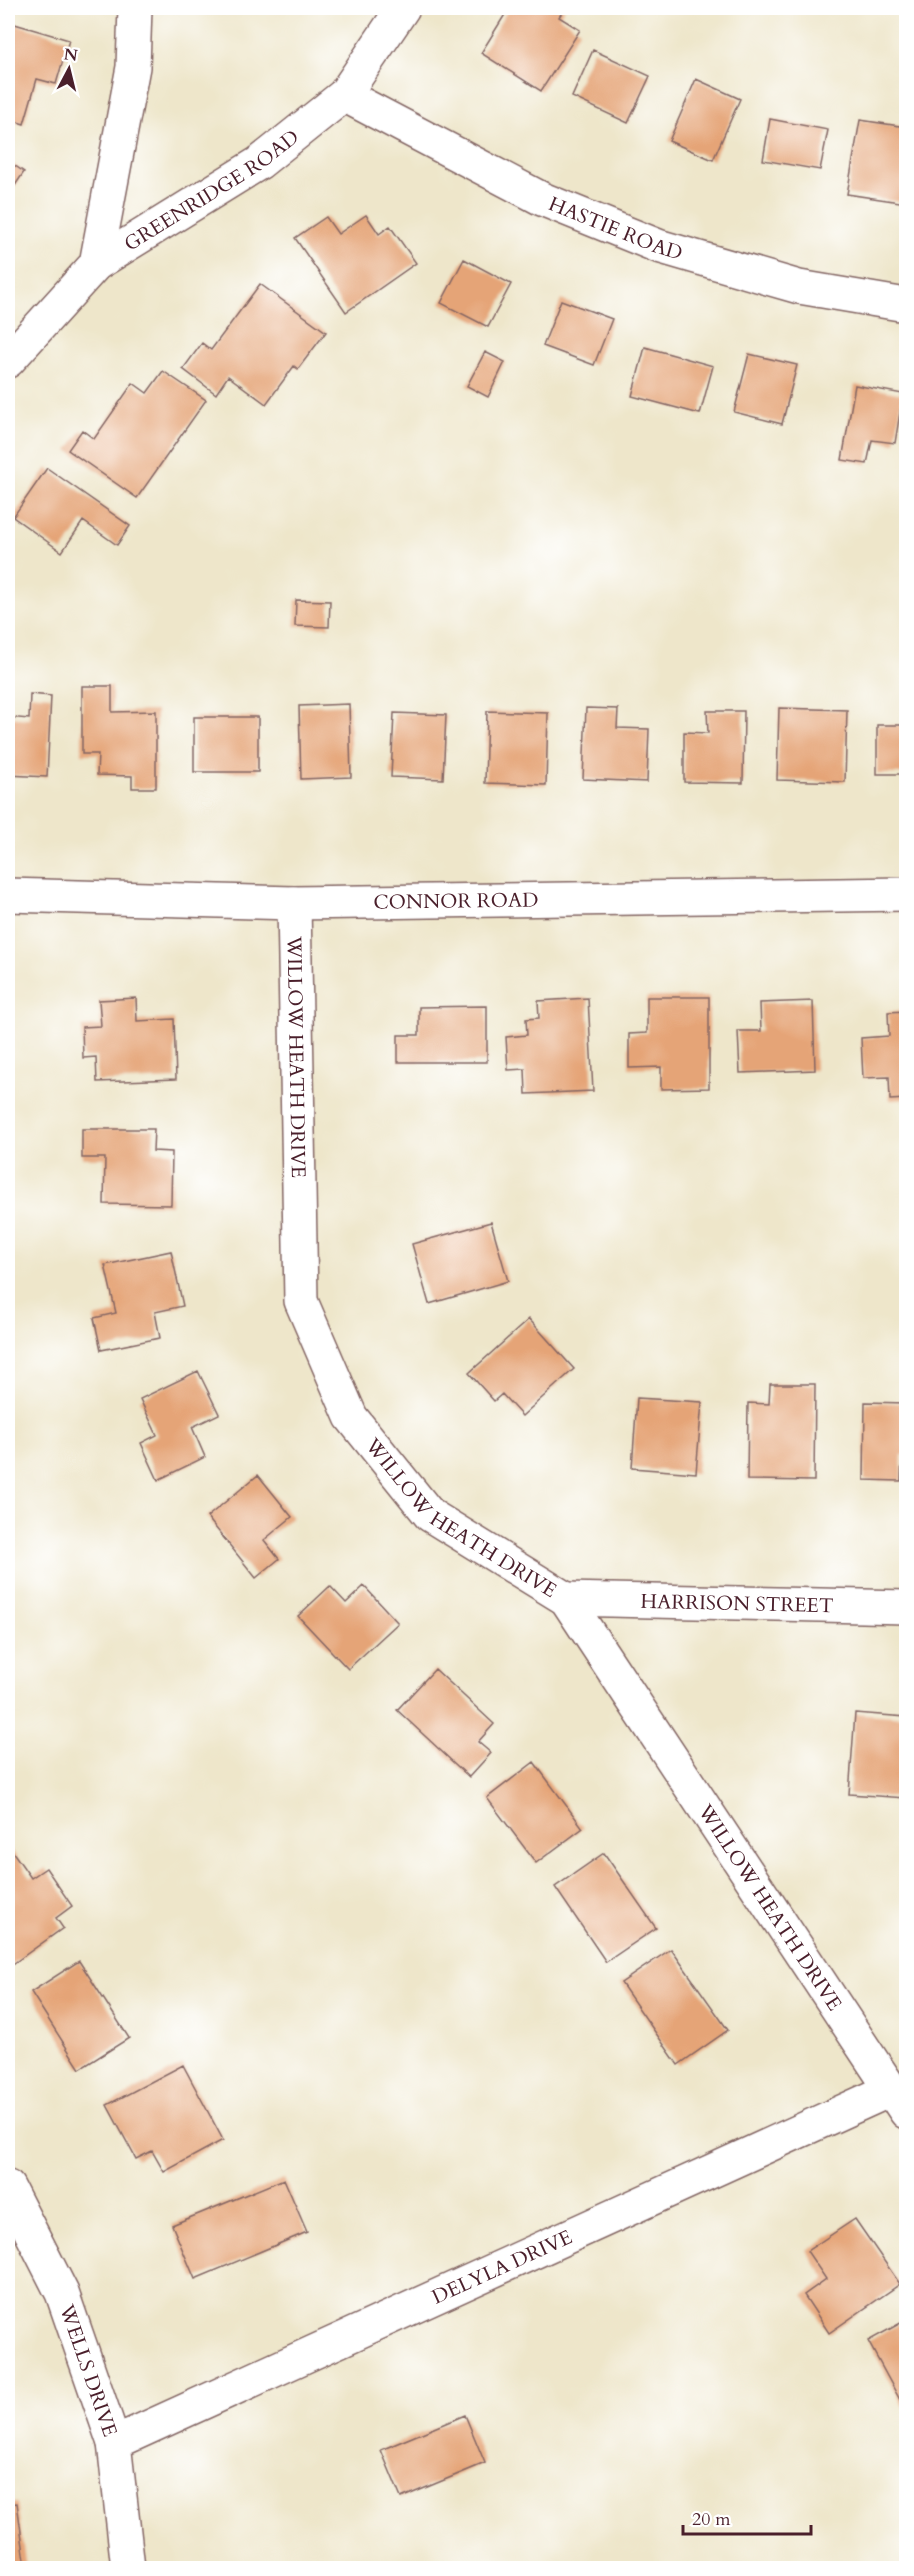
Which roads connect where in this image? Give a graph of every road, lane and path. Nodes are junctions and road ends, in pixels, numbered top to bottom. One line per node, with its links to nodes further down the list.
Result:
1 (135, 8): 4 (street)
2 (403, 8): 3 (street, GREENRIDGE ROAD)
3 (344, 96): 4 (street, GREENRIDGE ROAD); 5 (street, HASTIE ROAD)
4 (96, 264): 6 (street, GREENRIDGE ROAD)
5 (906, 305)
6 (8, 361)
7 (906, 894): 9 (street, CONNOR ROAD)
8 (8, 895): 9 (street, CONNOR ROAD)
9 (294, 903): 10 (street, WILLOW HEATH DRIVE)
10 (566, 1599): 11 (street, HARRISON STREET); 12 (street, WILLOW HEATH DRIVE)
11 (906, 1606)
12 (898, 2101): 14 (street, DELYLA DRIVE)
13 (8, 2187): 14 (street, WELLS DRIVE)
14 (114, 2444): 15 (street, WELLS DRIVE)
15 (128, 2568)

